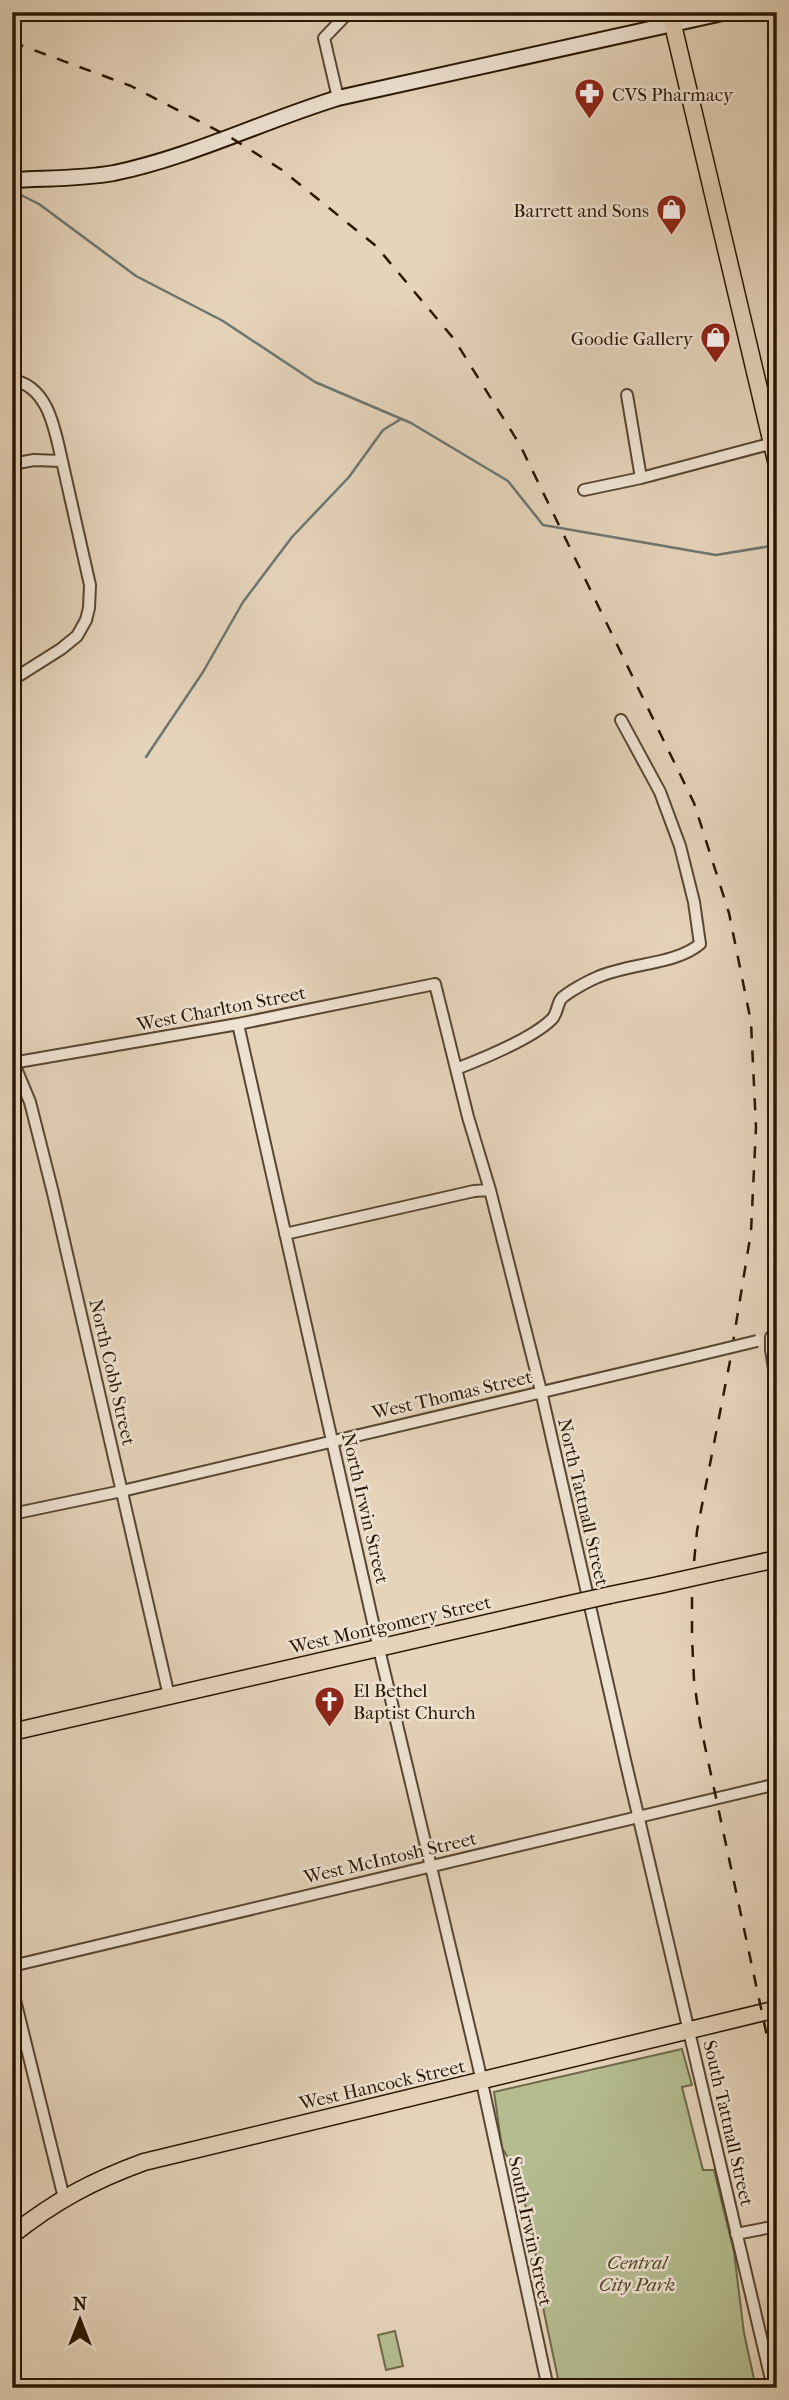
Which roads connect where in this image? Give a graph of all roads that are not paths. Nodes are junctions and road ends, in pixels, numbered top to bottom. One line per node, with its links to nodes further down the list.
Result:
1 (349, 12): 4 (street)
2 (727, 12): 3 (main road)
3 (672, 18): 4 (main road); 8 (main road)
4 (338, 98): 5 (main road)
5 (12, 180)
6 (12, 380): 9 (street)
7 (627, 395): 12 (street)
8 (774, 443): 11 (main road); 12 (street)
9 (62, 461): 10 (street); 14 (street)
10 (12, 464)
11 (777, 465)
12 (641, 478): 13 (street)
13 (584, 490)
14 (12, 680)
15 (621, 720): 19 (street)
16 (435, 984): 17 (street, West Charlton Street); 19 (street, North Tattnall Street)
17 (238, 1024): 18 (street, West Charlton Street); 21 (street, North Irwin Street)
18 (13, 1062): 26 (street, North Cobb Street)
19 (456, 1069): 20 (street, North Tattnall Street)
20 (490, 1189): 21 (street); 24 (street, North Tattnall Street)
21 (285, 1234): 25 (street, North Irwin Street)
22 (774, 1336): 23 (street); 24 (street, West Thomas Street, bridge)
23 (777, 1388)
24 (541, 1391): 25 (street, West Thomas Street); 33 (street, North Tattnall Street)
25 (332, 1440): 26 (street, West Thomas Street); 29 (street, North Irwin Street)
26 (122, 1490): 27 (street, West Thomas Street); 30 (street, North Cobb Street)
27 (12, 1514)
28 (777, 1559): 29 (main road, West Montgomery Street, bridge)
29 (379, 1649): 30 (main road, West Montgomery Street); 34 (street, North Irwin Street)
30 (169, 1696): 31 (main road, West Montgomery Street)
31 (12, 1732)
32 (777, 1784): 33 (street, West McIntosh Street)
33 (639, 1817): 34 (street, West McIntosh Street); 38 (street, North Tattnall Street)
34 (430, 1866): 35 (street, West McIntosh Street); 39 (street, North Irwin Street)
35 (12, 1966)
36 (12, 1988): 40 (street)
37 (777, 2009): 38 (main road, West Hancock Street)
38 (689, 2030): 39 (main road, West Hancock Street); 42 (street, South Tattnall Street)
39 (481, 2082): 40 (main road, West Hancock Street); 44 (street, South Irwin Street)
40 (64, 2198): 43 (main road, West Hancock Street)
41 (777, 2226): 42 (street)
42 (736, 2234): 45 (street, South Tattnall Street)
43 (12, 2235)
44 (548, 2388)
45 (773, 2388)

